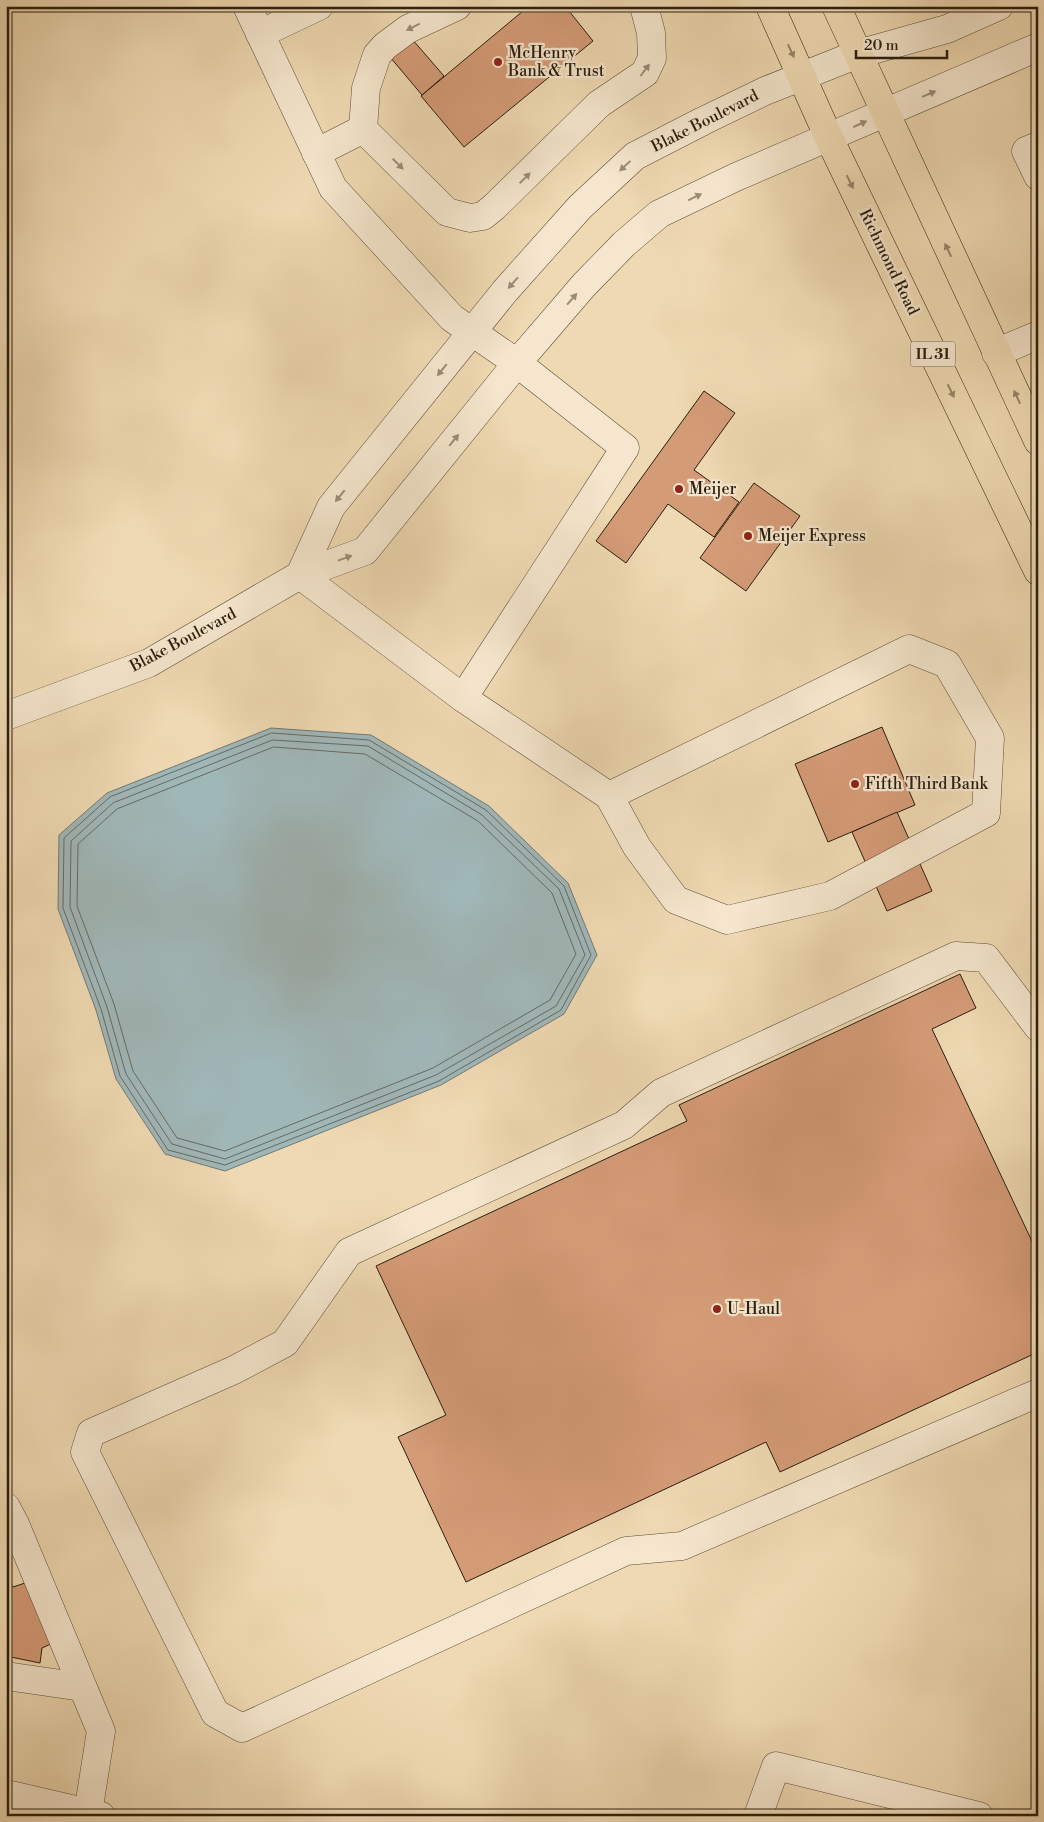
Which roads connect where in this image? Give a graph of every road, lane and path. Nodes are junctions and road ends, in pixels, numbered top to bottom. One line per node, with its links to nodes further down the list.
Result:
1 (247, 6): 8 (street)
2 (319, 6): 8 (street)
3 (457, 6): 13 (street, one-way to 13)
4 (644, 6): 13 (street, one-way to 4)
5 (770, 6): 11 (main road, Richmond Road / IL 31, one-way to 11)
6 (836, 6): 10 (main road)
7 (999, 6): 10 (street, Blake Boulevard)
8 (260, 34): 16 (street)
9 (1038, 47): 12 (street, Blake Boulevard, one-way to 9)
10 (858, 54): 11 (street, Blake Boulevard); 12 (main road)
11 (803, 77): 14 (main road, Richmond Road / IL 31); 18 (street, Blake Boulevard, one-way to 18)
12 (884, 113): 14 (street, Blake Boulevard, one-way to 12); 20 (main road, one-way to 12)
13 (363, 129): 16 (street)
14 (829, 138): 21 (street, Blake Boulevard, one-way to 14); 23 (main road, Richmond Road / IL 31, one-way to 23)
15 (1038, 146): 17 (street)
16 (316, 153): 18 (street)
17 (1038, 176)
18 (472, 332): 21 (street); 24 (street, Blake Boulevard, one-way to 24)
19 (1038, 335): 20 (street)
20 (996, 353): 22 (main road, one-way to 20)
21 (517, 363): 24 (street, Blake Boulevard, one-way to 21); 25 (street)
22 (1038, 441)
23 (1038, 571)
24 (300, 575): 25 (street); 26 (street, Blake Boulevard)
25 (463, 698): 27 (street)
26 (6, 716)
27 (609, 796): 27 (street)
28 (1038, 1027): 29 (street)
29 (1038, 1393)
30 (6, 1507): 32 (street)
31 (6, 1676): 32 (street)
32 (82, 1687): 34 (street)
33 (6, 1794): 34 (street)
34 (94, 1814)
35 (758, 1816): 36 (street)
36 (979, 1816)

